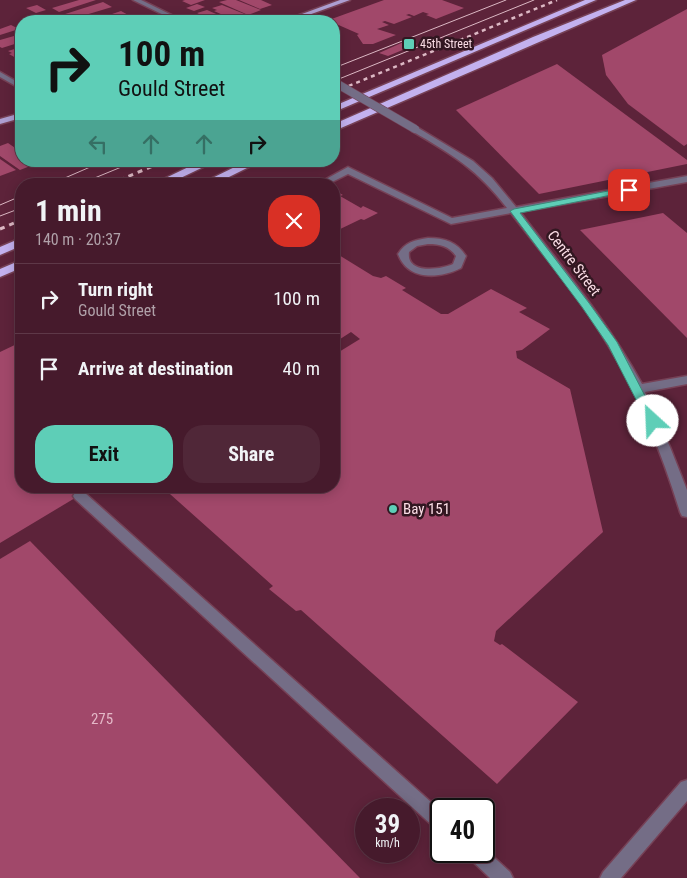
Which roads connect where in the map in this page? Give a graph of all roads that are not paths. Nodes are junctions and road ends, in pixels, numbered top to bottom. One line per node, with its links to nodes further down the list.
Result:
1 (136, 0): 5 (street)
2 (347, 0): 6 (main road)
3 (592, 0): 10 (highway)
4 (632, 0): 13 (highway)
5 (168, 15)
6 (303, 15)
7 (0, 74): 8 (street)
8 (15, 83)
9 (340, 85): 20 (street, Centre Street, bridge)
10 (340, 106)
11 (15, 116): 12 (main road)
12 (0, 122)
13 (340, 125)
14 (197, 167): 16 (highway)
15 (243, 167): 17 (highway)
16 (172, 178)
17 (218, 178)
18 (333, 178): 21 (street)
19 (687, 179): 20 (street)
20 (514, 211): 21 (street); 27 (street, Centre Street)
21 (445, 231): 21 (street)
22 (15, 245): 23 (highway)
23 (0, 251)
24 (15, 267): 25 (highway)
25 (0, 273)
26 (687, 380): 27 (street)
27 (638, 389): 29 (street, Centre Street)
28 (80, 496): 31 (street)
29 (687, 512)
30 (687, 788): 34 (street)
31 (430, 812)
32 (487, 863): 33 (street)
33 (504, 878)
34 (609, 878)

